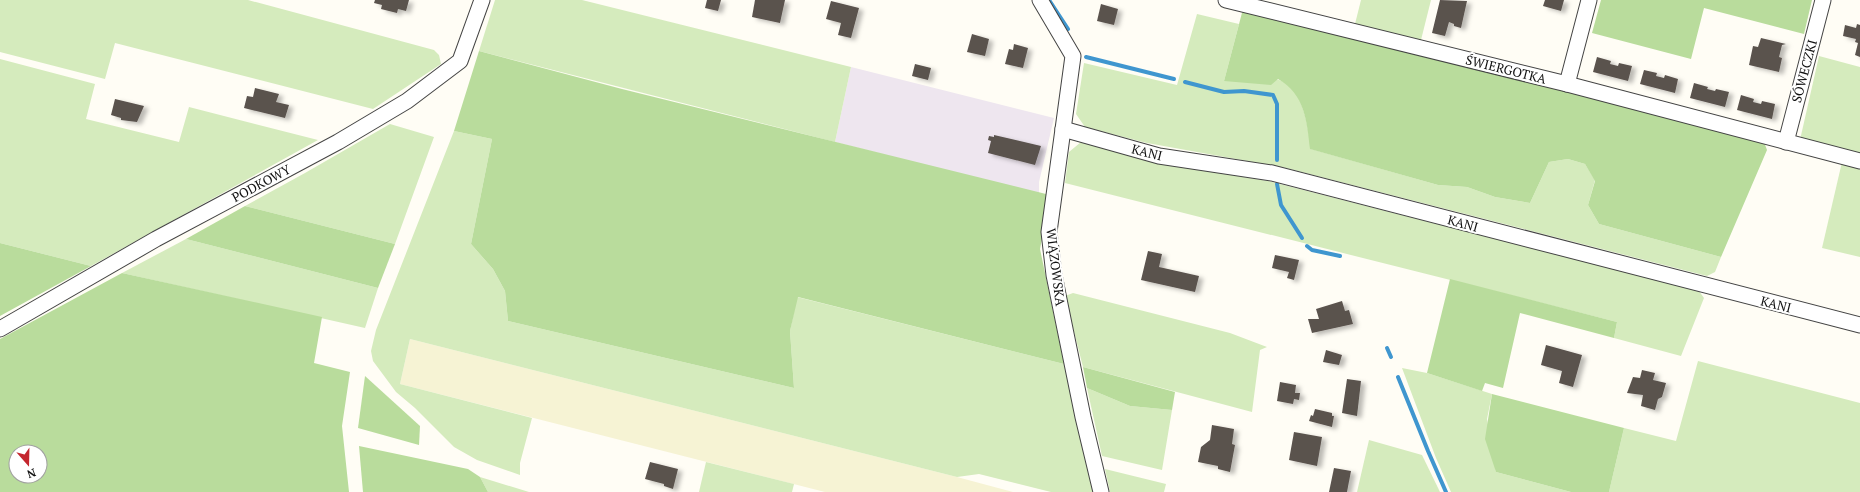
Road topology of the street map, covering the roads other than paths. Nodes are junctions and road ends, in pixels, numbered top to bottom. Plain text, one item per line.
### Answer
1 (482, 0) edge
2 (1040, 0) edge
3 (1226, 0) edge
4 (1589, 0) edge
5 (1823, 0) edge
6 (1567, 84) junction
7 (1063, 129) junction
8 (1786, 142) junction
9 (1860, 160) edge
10 (1860, 325) edge
11 (0, 329) edge
12 (1101, 492) edge

1 - 11 street, PODKOWY
2 - 7 street, WIĄZOWSKA
3 - 6 street, ŚWIERGOTKA
4 - 6 street
5 - 8 street, SÓWECZKI
6 - 8 street, ŚWIERGOTKA
7 - 10 street, KANI
7 - 12 street, WIĄZOWSKA
8 - 9 street, ŚWIERGOTKA

